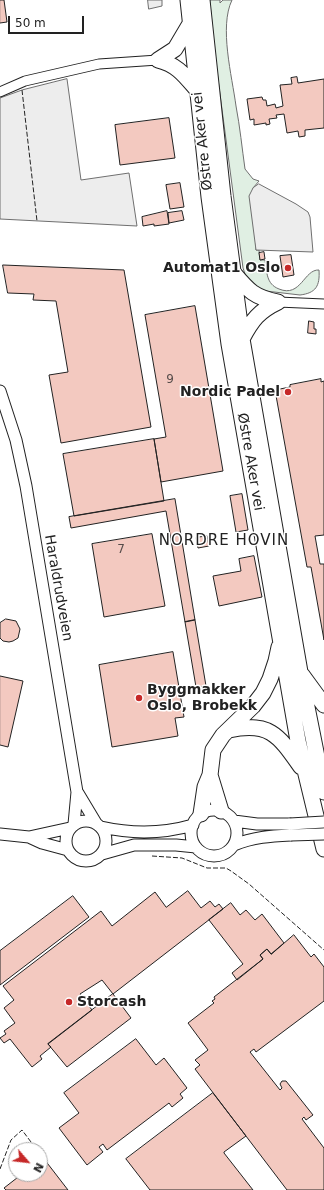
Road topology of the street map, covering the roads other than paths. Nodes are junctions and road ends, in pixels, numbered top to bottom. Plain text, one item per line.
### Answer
1 (188, 0) edge
2 (202, 0) edge
3 (191, 22) junction
4 (158, 60) junction
5 (198, 91) junction
6 (0, 92) edge
7 (232, 271) junction
8 (278, 302) junction
9 (324, 304) edge
10 (242, 339) junction
11 (0, 391) edge
12 (280, 638) junction
13 (300, 672) junction
14 (324, 705) edge
15 (229, 730) junction
16 (324, 760) edge
17 (312, 773) junction
18 (210, 774) junction
19 (77, 792) junction
20 (324, 792) edge
21 (221, 811) junction
22 (197, 820) junction
23 (234, 821) junction
24 (324, 822) edge
25 (99, 825) junction
26 (72, 826) junction
27 (0, 834) edge
28 (324, 834) edge
29 (29, 837) junction
30 (234, 845) junction
31 (196, 848) junction
32 (324, 849) edge
33 (68, 850) junction
34 (102, 854) junction

1 - 3 highway, Østre Aker vei
2 - 7 highway, Østre Aker vei
3 - 4 highway
3 - 5 highway, Østre Aker vei
4 - 5 highway
4 - 6 street
5 - 12 highway, Østre Aker vei
7 - 8 highway
7 - 10 highway, Østre Aker vei
8 - 9 street
8 - 10 highway
10 - 13 highway, Østre Aker vei
11 - 19 street, Haraldrudveien
12 - 15 highway
12 - 17 highway, Østre Aker vei
13 - 14 highway
13 - 17 highway, Østre Aker vei
15 - 17 highway
15 - 18 highway
16 - 17 highway
17 - 20 highway, Østre Aker vei
17 - 32 highway, Østre Aker vei
18 - 21 highway
18 - 22 highway
19 - 25 street, Haraldrudveien
19 - 26 street, Haraldrudveien
21 - 22 street
21 - 23 street
22 - 25 street
22 - 31 street
23 - 24 street, bridge
23 - 30 street
25 - 26 street
25 - 34 street
26 - 29 street
26 - 33 street
27 - 29 street
28 - 30 street, bridge
29 - 33 street
30 - 31 street
31 - 34 street
33 - 34 street

